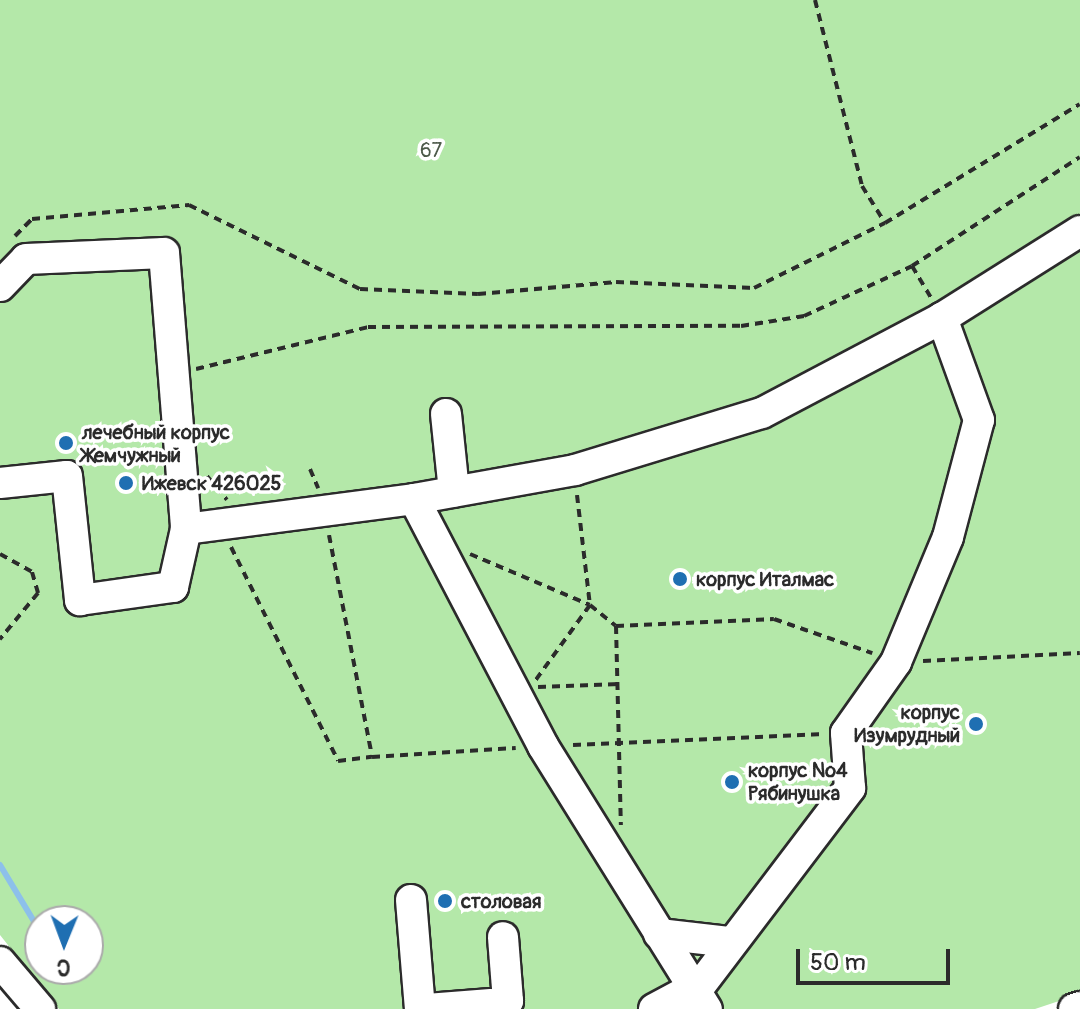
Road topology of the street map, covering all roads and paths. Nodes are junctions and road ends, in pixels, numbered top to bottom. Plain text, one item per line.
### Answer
1 (815, 0) edge
2 (1080, 104) edge
3 (1080, 157) edge
4 (885, 223) junction
5 (1080, 231) edge
6 (8, 243) dead end
7 (912, 266) junction
8 (0, 286) edge
9 (942, 318) junction
10 (174, 374) junction
11 (446, 414) dead end
12 (177, 441) junction
13 (575, 470) junction
14 (0, 483) edge
15 (454, 492) junction
16 (414, 499) junction
17 (324, 510) junction
18 (231, 522) junction
19 (186, 529) junction
20 (442, 542) junction
21 (0, 554) edge
22 (590, 605) junction
23 (616, 626) junction
24 (0, 639) edge
25 (1080, 653) edge
26 (896, 662) junction
27 (620, 684) junction
28 (846, 733) junction
29 (623, 745) junction
30 (543, 746) junction
31 (372, 757) junction
32 (620, 871) junction
33 (411, 900) dead end
34 (659, 934) junction
35 (503, 937) dead end
36 (729, 942) junction
37 (0, 962) edge
38 (695, 1002) edge
39 (492, 1006) edge
40 (1080, 1007) edge
41 (40, 1009) edge
42 (420, 1009) edge
43 (427, 1009) edge
44 (654, 1009) edge
45 (1074, 1009) edge

1 - 4 path
2 - 4 path
3 - 7 path
4 - 6 path
5 - 9 lane
7 - 9 path
7 - 10 path
8 - 10 lane
9 - 13 lane
9 - 26 lane
10 - 12 lane
11 - 15 lane
12 - 18 path
12 - 19 lane
13 - 15 lane
13 - 22 path
14 - 19 lane
15 - 16 lane
16 - 17 lane
16 - 20 lane
17 - 18 lane
17 - 31 path
18 - 19 lane
18 - 31 path
20 - 22 path
20 - 30 lane
21 - 24 path
22 - 23 path
22 - 27 path
23 - 26 path
23 - 27 path
25 - 26 path
26 - 28 lane
27 - 29 path
28 - 29 path
28 - 36 lane
29 - 30 path
29 - 32 path
30 - 31 path
30 - 32 lane
32 - 34 lane
33 - 42 lane
34 - 36 lane
34 - 38 lane
35 - 39 lane
36 - 38 lane
37 - 41 lane
38 - 44 lane
39 - 43 lane
40 - 45 lane

